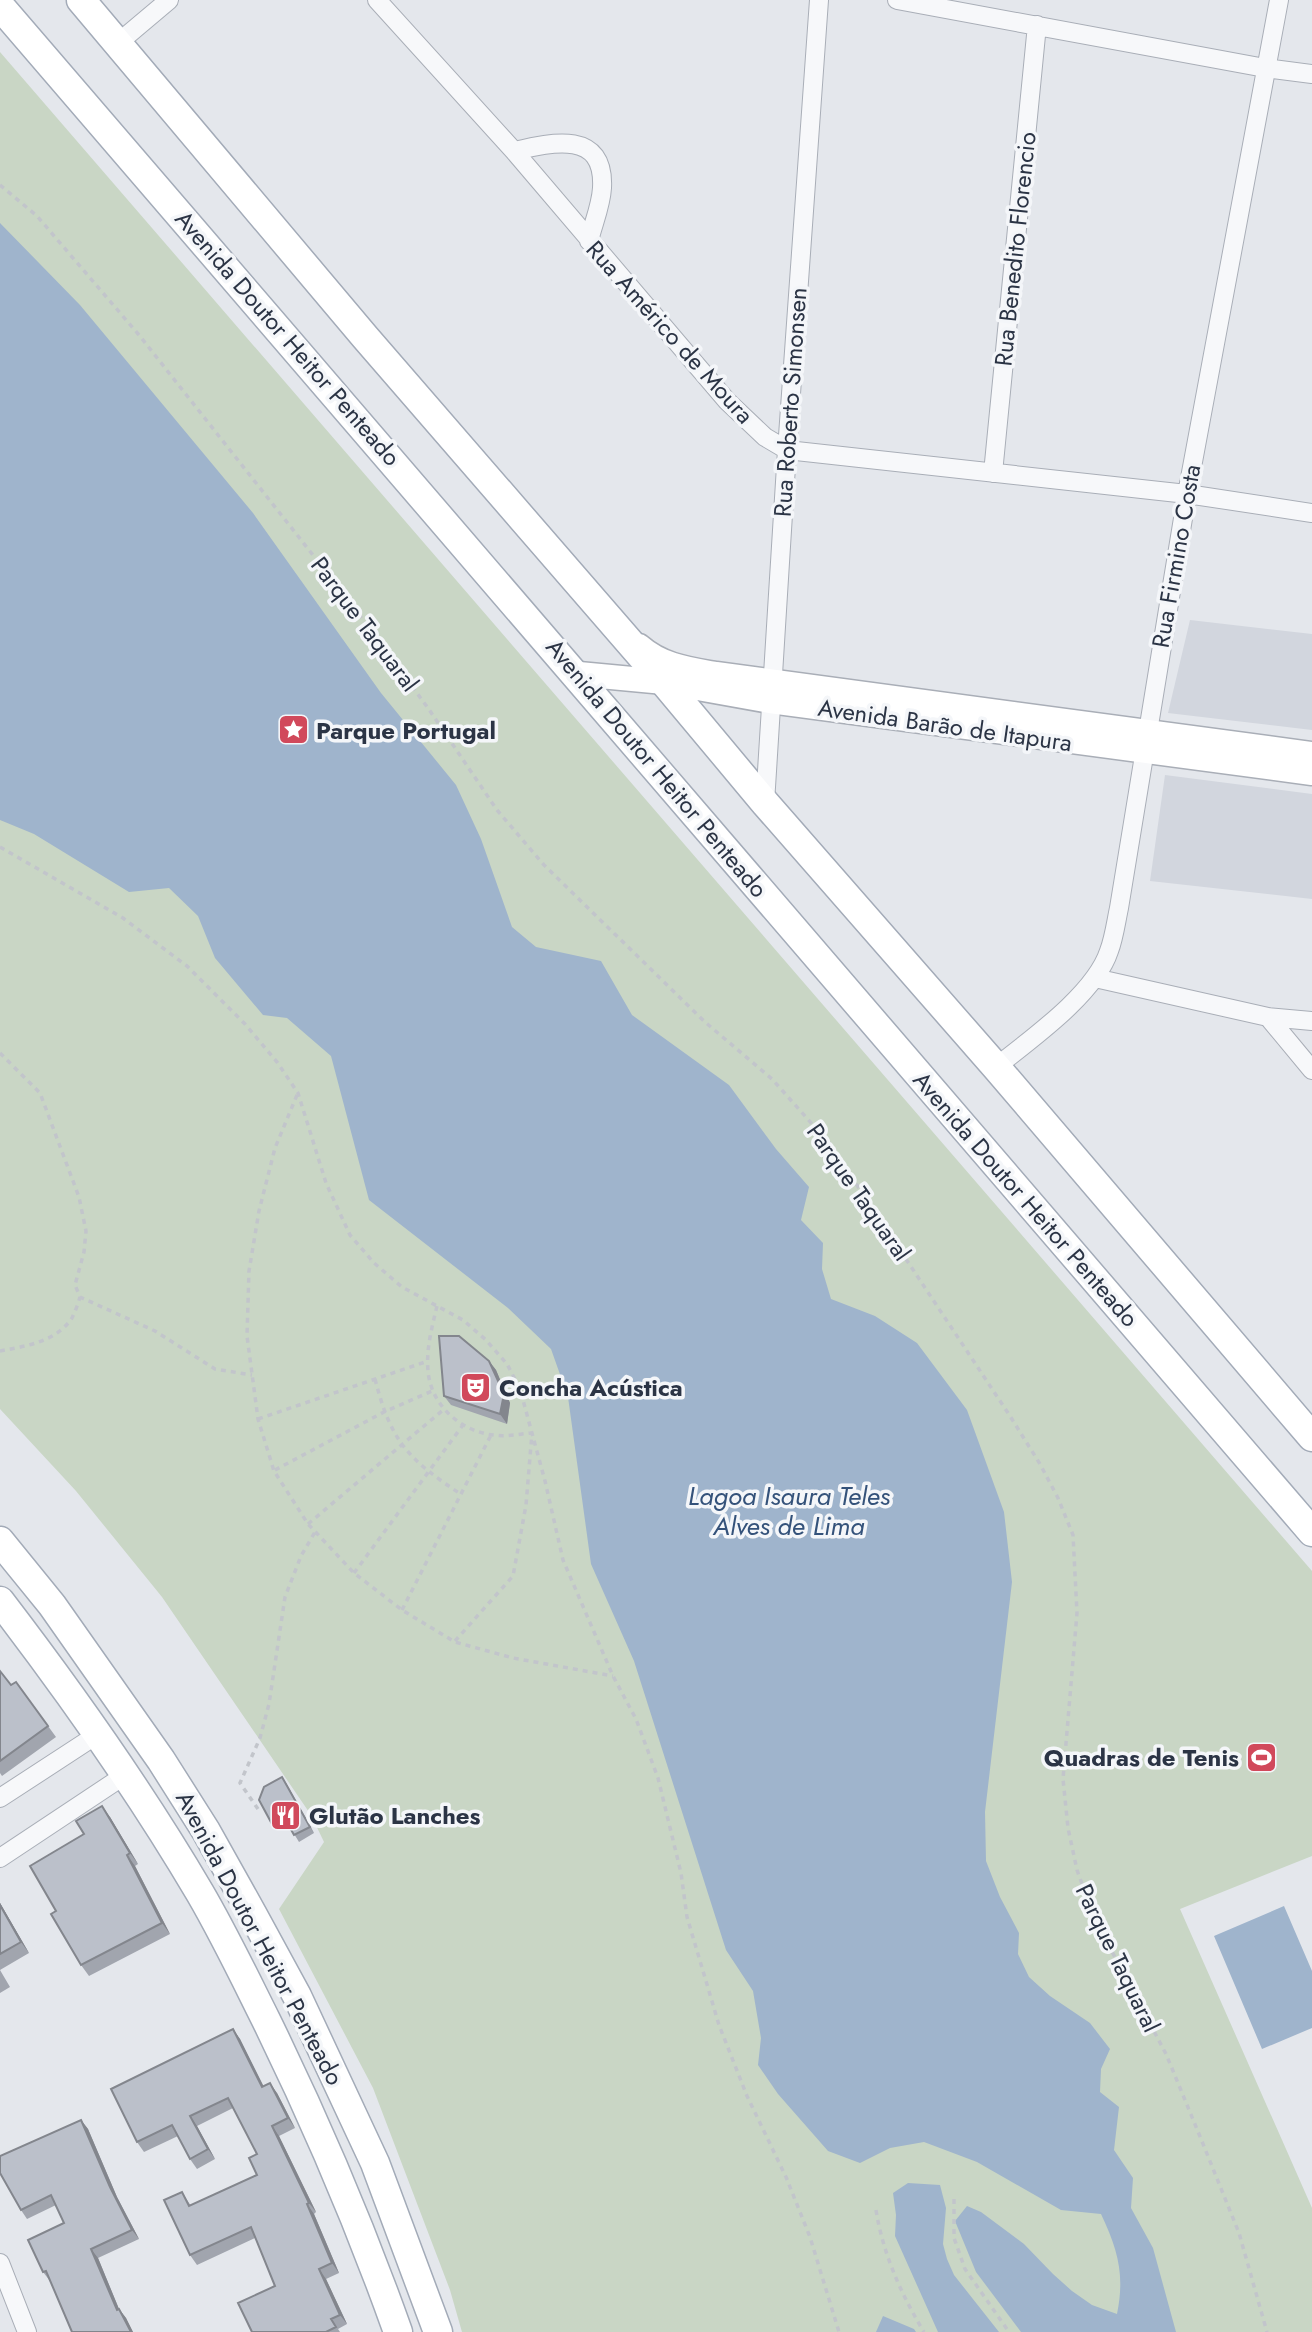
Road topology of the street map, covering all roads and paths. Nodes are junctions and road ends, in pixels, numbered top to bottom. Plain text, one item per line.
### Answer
1 (81, 0) edge
2 (169, 0) edge
3 (377, 0) edge
4 (819, 0) edge
5 (897, 0) edge
6 (1279, 0) edge
7 (0, 6) edge
8 (1037, 25) junction
9 (118, 43) junction
10 (1265, 68) junction
11 (1312, 74) edge
12 (514, 151) junction
13 (0, 185) edge
14 (589, 241) junction
15 (786, 450) junction
16 (993, 473) junction
17 (1186, 494) junction
18 (1312, 513) edge
19 (615, 624) junction
20 (579, 674) junction
21 (664, 682) junction
22 (771, 692) junction
23 (1144, 742) junction
24 (1312, 754) edge
25 (1312, 773) edge
26 (765, 803) junction
27 (0, 847) edge
28 (1096, 978) junction
29 (1268, 1017) junction
30 (1312, 1021) edge
31 (0, 1054) edge
32 (996, 1066) junction
33 (1312, 1070) edge
34 (298, 1093) junction
35 (80, 1297) junction
36 (437, 1306) junction
37 (0, 1351) edge
38 (428, 1360) junction
39 (252, 1375) junction
40 (375, 1379) junction
41 (432, 1391) junction
42 (443, 1410) junction
43 (384, 1412) junction
44 (258, 1419) junction
45 (463, 1425) junction
46 (532, 1433) junction
47 (491, 1435) junction
48 (1312, 1437) edge
49 (401, 1446) junction
50 (274, 1471) junction
51 (429, 1473) junction
52 (462, 1495) junction
53 (308, 1524) junction
54 (315, 1532) junction
55 (1312, 1532) edge
56 (0, 1541) edge
57 (354, 1573) junction
58 (0, 1601) edge
59 (402, 1610) junction
60 (455, 1642) junction
61 (613, 1676) junction
62 (98, 1734) junction
63 (125, 1775) junction
64 (0, 1798) edge
65 (258, 1809) edge
66 (0, 1858) edge
67 (954, 2199) dead end
68 (876, 2210) dead end
69 (0, 2263) edge
70 (27, 2332) edge
71 (398, 2332) edge
72 (438, 2332) edge
73 (839, 2332) edge
74 (924, 2332) edge
75 (1009, 2332) edge
76 (1267, 2332) edge

1 - 9 main road
2 - 9 street
3 - 12 street, Rua Américo de Moura
4 - 15 street, Rua Roberto Simonsen
5 - 8 street
6 - 10 street, Rua Firmino Costa
7 - 20 main road, Avenida Doutor Heitor Penteado
8 - 10 street
8 - 16 street, Rua Benedito Florencio
9 - 19 main road
10 - 11 street
10 - 17 street, Rua Firmino Costa
12 - 14 street, Rua Américo de Moura
12 - 14 street
13 - 76 path, Parque Taquaral
14 - 15 street, Rua Américo de Moura
15 - 16 street, Rua Américo de Moura
15 - 22 street, Rua Roberto Simonsen
16 - 17 street, Rua Américo de Moura
17 - 18 street, Rua Américo de Moura
17 - 23 street, Rua Firmino Costa
19 - 21 main road
19 - 22 main road, Avenida Barão de Itapura
20 - 21 main road, Avenida Barão de Itapura
20 - 55 main road, Avenida Doutor Heitor Penteado
21 - 22 main road, Avenida Barão de Itapura
21 - 26 main road
22 - 23 main road, Avenida Barão de Itapura
22 - 26 street, Rua Roberto Simonsen
23 - 24 main road, Avenida Barão de Itapura
23 - 25 main road, Avenida Barão de Itapura
23 - 28 street, Rua Firmino Costa
26 - 32 main road
27 - 34 path
28 - 29 street
28 - 32 street, Rua Firmino Costa
29 - 30 street
29 - 33 street
31 - 35 path
32 - 48 main road
34 - 36 path
34 - 39 path
35 - 37 path
35 - 39 path
36 - 38 path
36 - 46 path
38 - 40 path
38 - 41 path
39 - 44 path
40 - 43 path
40 - 44 path
41 - 42 path
41 - 43 path
42 - 45 path
42 - 49 path
43 - 49 path
43 - 50 path
44 - 50 path
45 - 47 path
45 - 51 path
46 - 47 path
46 - 60 path
46 - 61 path
47 - 52 path
49 - 51 path
49 - 53 path
50 - 53 path
51 - 52 path
51 - 57 path
52 - 59 path
53 - 54 path
54 - 57 path
54 - 65 path
56 - 72 main road, Avenida Doutor Heitor Penteado
57 - 59 path
58 - 62 main road, Avenida Doutor Heitor Penteado
59 - 60 path
60 - 61 path
61 - 73 path
62 - 63 main road, Avenida Doutor Heitor Penteado
62 - 64 street
63 - 66 street
63 - 71 main road, Avenida Doutor Heitor Penteado
67 - 75 path
68 - 74 path
69 - 70 street

